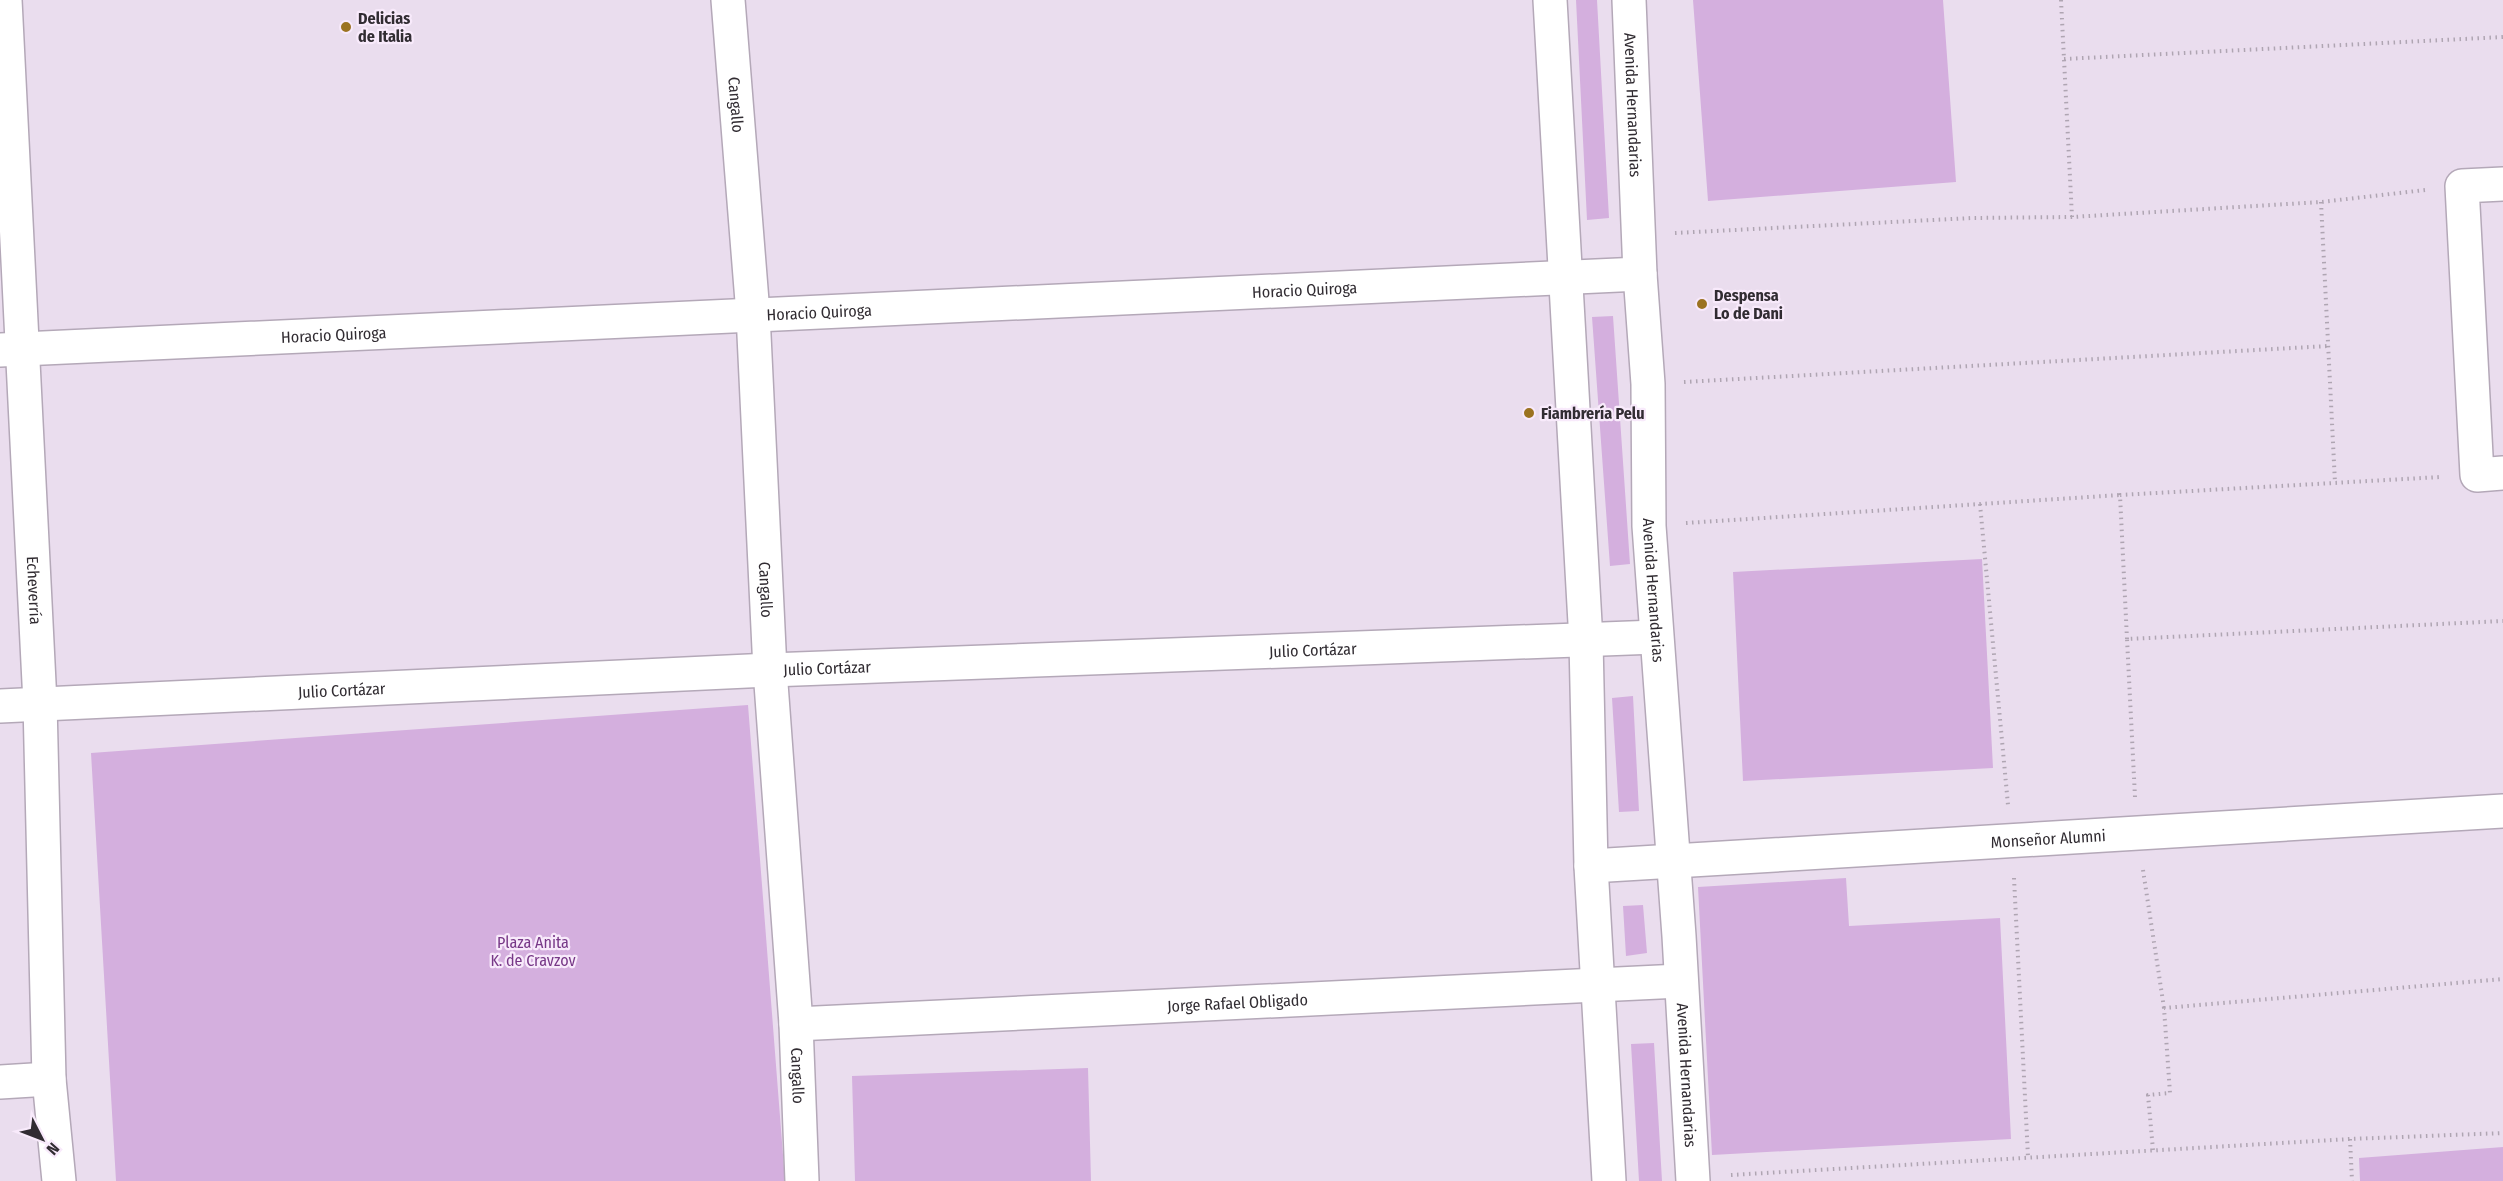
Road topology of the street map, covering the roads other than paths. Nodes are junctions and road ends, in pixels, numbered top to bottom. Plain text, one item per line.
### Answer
1 (5, 0) edge
2 (728, 0) edge
3 (1550, 0) edge
4 (1629, 0) edge
5 (2503, 184) edge
6 (1641, 274) junction
7 (1566, 276) junction
8 (753, 314) junction
9 (11, 349) edge
10 (2490, 474) edge
11 (1656, 637) junction
12 (1586, 641) junction
13 (770, 670) junction
14 (40, 703) junction
15 (0, 706) edge
16 (2503, 811) edge
17 (1673, 860) junction
18 (1591, 866) junction
19 (1680, 981) junction
20 (1598, 985) junction
21 (796, 1024) junction
22 (49, 1079) junction
23 (0, 1082) edge
24 (1693, 1179) edge
25 (59, 1181) edge
26 (802, 1181) edge
27 (1609, 1181) edge

1 - 9 street, Echeverría
2 - 8 street, Cangallo
3 - 7 street
4 - 6 street, Avenida Hernandarias
5 - 10 street
6 - 7 street, Horacio Quiroga
6 - 11 street, Avenida Hernandarias
7 - 8 street, Horacio Quiroga
7 - 12 street
8 - 9 street, Horacio Quiroga
8 - 13 street, Cangallo
9 - 14 street, Echeverría
11 - 12 street, Julio Cortázar
11 - 17 street, Avenida Hernandarias
12 - 13 street, Julio Cortázar
12 - 18 street
13 - 14 street, Julio Cortázar
13 - 21 street, Cangallo
14 - 15 street, Julio Cortázar
14 - 22 street, Echeverría
16 - 17 street, Monseñor Alumni
17 - 18 street, Monseñor Alumni
17 - 19 street, Avenida Hernandarias
18 - 20 street
19 - 20 street, Jorge Rafael Obligado
19 - 24 street, Avenida Hernandarias
20 - 21 street, Jorge Rafael Obligado
20 - 27 street
21 - 26 street, Cangallo
22 - 23 street
22 - 25 street, Echeverría

